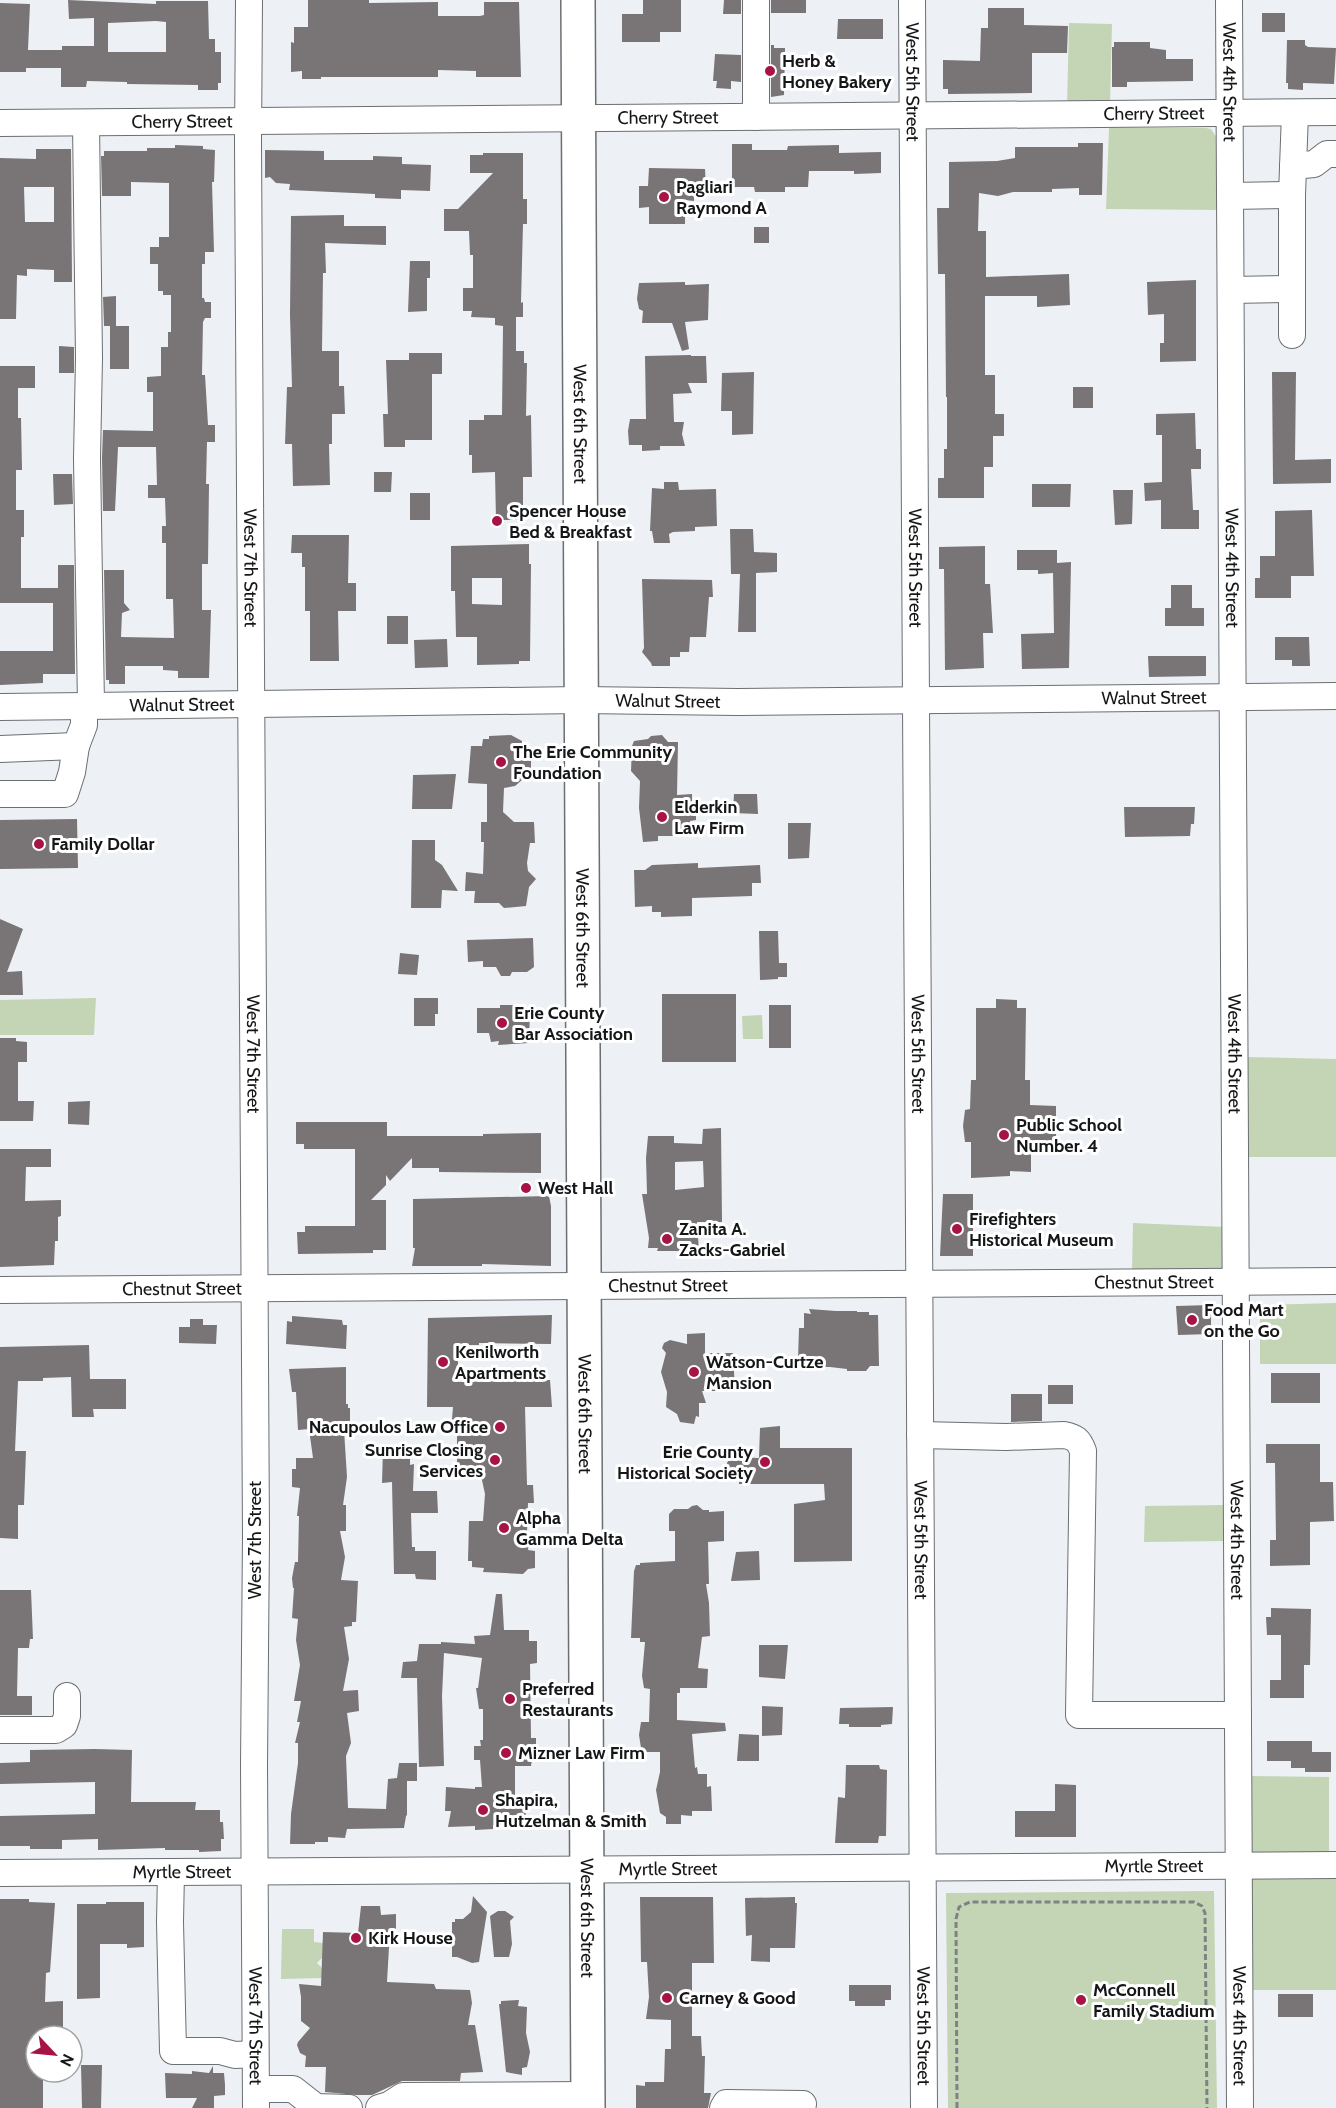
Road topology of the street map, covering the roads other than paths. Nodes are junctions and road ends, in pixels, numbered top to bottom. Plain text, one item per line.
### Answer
1 (249, 0) edge
2 (578, 0) edge
3 (756, 0) edge
4 (912, 0) edge
5 (1229, 0) edge
6 (1295, 112) junction
7 (1336, 112) edge
8 (1230, 114) junction
9 (579, 117) junction
10 (756, 117) junction
11 (913, 117) junction
12 (248, 122) junction
13 (0, 123) edge
14 (86, 123) junction
15 (1336, 154) edge
16 (1293, 166) junction
17 (1292, 195) junction
18 (1230, 196) junction
19 (1291, 289) junction
20 (1231, 290) junction
21 (1292, 335) dead end
22 (1232, 696) junction
23 (1336, 696) edge
24 (581, 700) junction
25 (917, 701) junction
26 (252, 704) junction
27 (87, 705) junction
28 (0, 707) edge
29 (76, 746) junction
30 (0, 749) edge
31 (0, 794) edge
32 (1236, 1281) junction
33 (1336, 1281) edge
34 (919, 1283) junction
35 (584, 1285) junction
36 (253, 1288) junction
37 (0, 1290) edge
38 (920, 1436) junction
39 (67, 1696) dead end
40 (1238, 1715) junction
41 (0, 1730) edge
42 (1239, 1865) junction
43 (1336, 1865) edge
44 (924, 1867) junction
45 (587, 1869) junction
46 (171, 1872) junction
47 (255, 1872) junction
48 (0, 1873) edge
49 (255, 2054) junction
50 (256, 2099) edge
51 (430, 2102) edge
52 (588, 2102) edge
53 (803, 2104) dead end
54 (349, 2108) edge
55 (379, 2108) edge
56 (723, 2108) edge
57 (924, 2108) edge
58 (1240, 2108) edge

1 - 12 street, West 7th Street
2 - 9 main road, West 6th Street
3 - 10 street
4 - 11 street, West 5th Street
5 - 8 street, West 4th Street
6 - 7 street, Cherry Street
6 - 8 street, Cherry Street
6 - 16 street
8 - 11 street, Cherry Street
8 - 18 street, West 4th Street
9 - 10 street, Cherry Street
9 - 12 street, Cherry Street
9 - 24 main road, West 6th Street
10 - 11 street, Cherry Street
11 - 25 street, West 5th Street
12 - 14 street, Cherry Street
12 - 26 street, West 7th Street
13 - 14 street, Cherry Street
14 - 27 street
15 - 16 street
16 - 17 street
17 - 18 street
17 - 19 street
18 - 20 street, West 4th Street
19 - 20 street
19 - 21 street
20 - 22 street, West 4th Street
22 - 23 street, Walnut Street
22 - 25 street, Walnut Street
22 - 32 street, West 4th Street
24 - 25 street, Walnut Street
24 - 26 street, Walnut Street
24 - 35 main road, West 6th Street
25 - 34 street, West 5th Street
26 - 27 street, Walnut Street
26 - 36 street, West 7th Street
27 - 28 street, Walnut Street
27 - 29 street
29 - 30 street
29 - 31 street
32 - 33 street, Chestnut Street
32 - 34 street, Chestnut Street
32 - 40 street, West 4th Street
34 - 35 street, Chestnut Street
34 - 38 street, West 5th Street
35 - 36 street, Chestnut Street
35 - 45 main road, West 6th Street
36 - 37 street, Chestnut Street
36 - 47 street, West 7th Street
38 - 40 street
38 - 44 street, West 5th Street
39 - 41 street
40 - 42 street, West 4th Street
42 - 43 street, Myrtle Street
42 - 44 street, Myrtle Street
42 - 58 street, West 4th Street
44 - 45 street, Myrtle Street
44 - 57 street, West 5th Street
45 - 47 street, Myrtle Street
45 - 52 main road, West 6th Street
46 - 47 street, Myrtle Street
46 - 48 street, Myrtle Street
46 - 49 street
47 - 49 street, West 7th Street
49 - 50 street, West 7th Street
50 - 54 street
51 - 52 street
51 - 55 street
53 - 56 street

